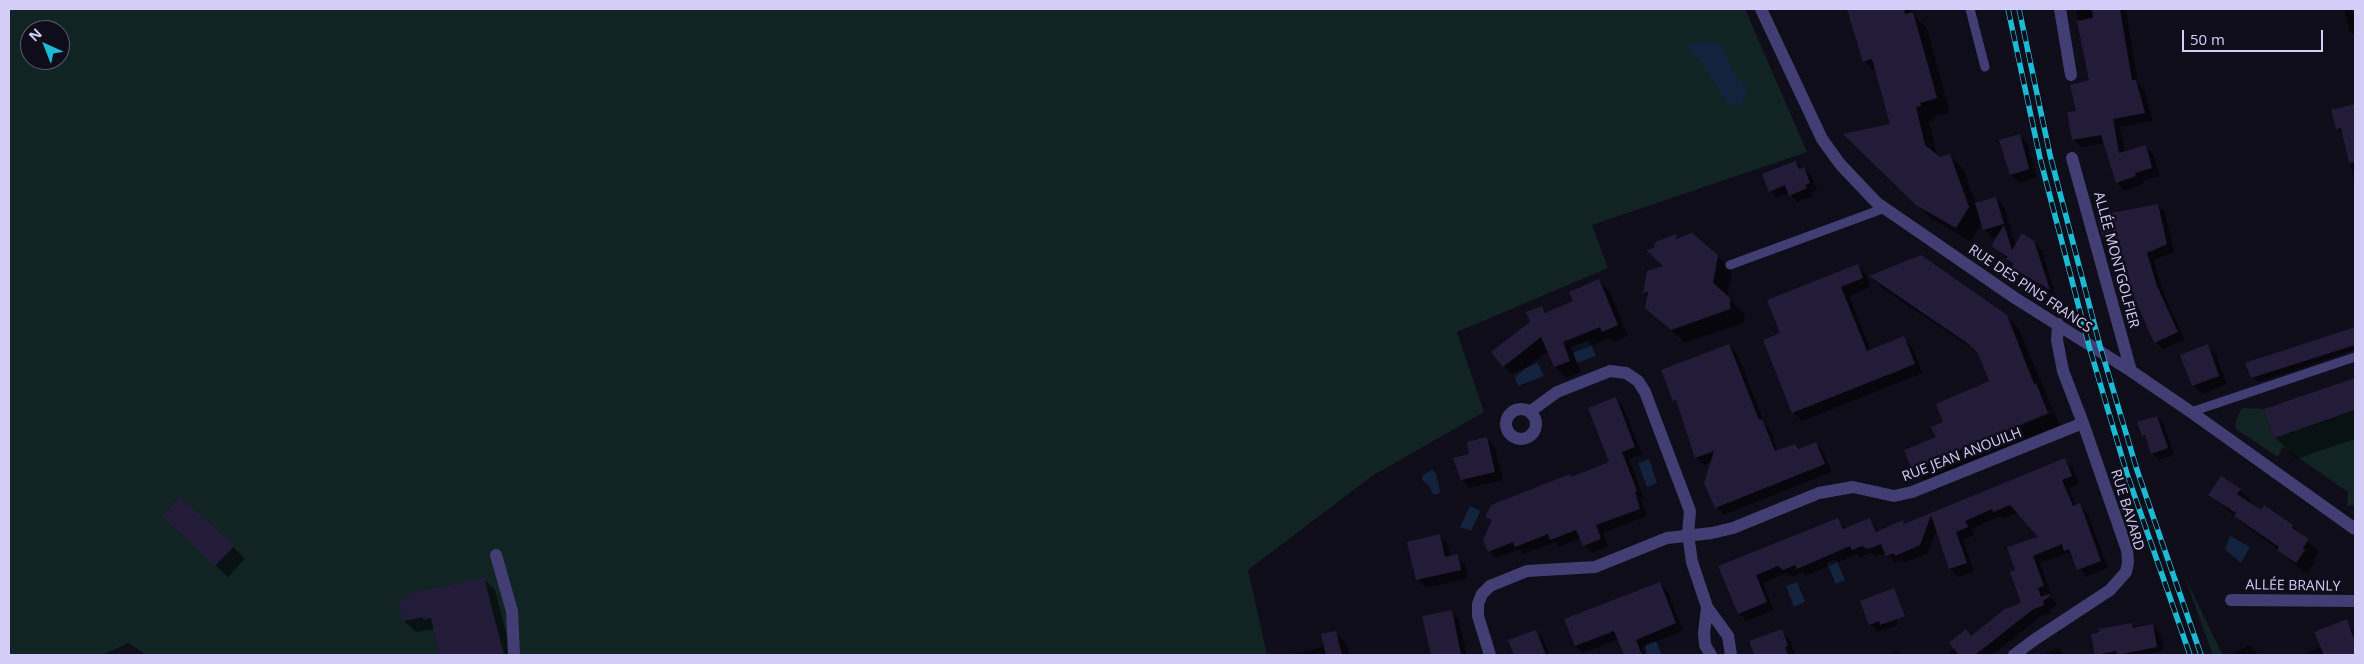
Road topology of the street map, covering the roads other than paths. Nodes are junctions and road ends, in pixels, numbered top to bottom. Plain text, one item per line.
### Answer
1 (1761, 9) edge
2 (1970, 9) edge
3 (2060, 9) edge
4 (1985, 67) dead end
5 (2071, 75) dead end
6 (2072, 158) dead end
7 (1885, 208) junction
8 (1730, 265) dead end
9 (2058, 324) junction
10 (2355, 357) edge
11 (2131, 371) junction
12 (1531, 411) dead end
13 (2191, 412) junction
14 (2083, 423) junction
15 (2355, 529) edge
16 (1688, 534) junction
17 (496, 555) dead end
18 (2231, 600) dead end
19 (2355, 601) edge
20 (1707, 608) junction
21 (514, 655) edge
22 (1490, 655) edge
23 (1712, 655) edge
24 (1731, 655) edge
25 (2014, 655) edge

1 - 7 street, RUE DES PINS FRANCS
2 - 4 lane
3 - 5 street
6 - 11 street, ALLÉE MONTGOLFIER
7 - 8 lane
7 - 9 street, RUE DES PINS FRANCS
9 - 11 street, RUE DES PINS FRANCS
9 - 14 street, RUE BAVARD
10 - 13 lane
11 - 13 street, RUE DES PINS FRANCS
12 - 16 street
13 - 15 street, RUE DES PINS FRANCS
14 - 16 street, RUE JEAN ANOUILH
14 - 25 street, RUE BAVARD
16 - 20 street
16 - 22 street, RUE JEAN ANOUILH
17 - 21 street
18 - 19 street, ALLÉE BRANLY
20 - 23 street
20 - 24 street

